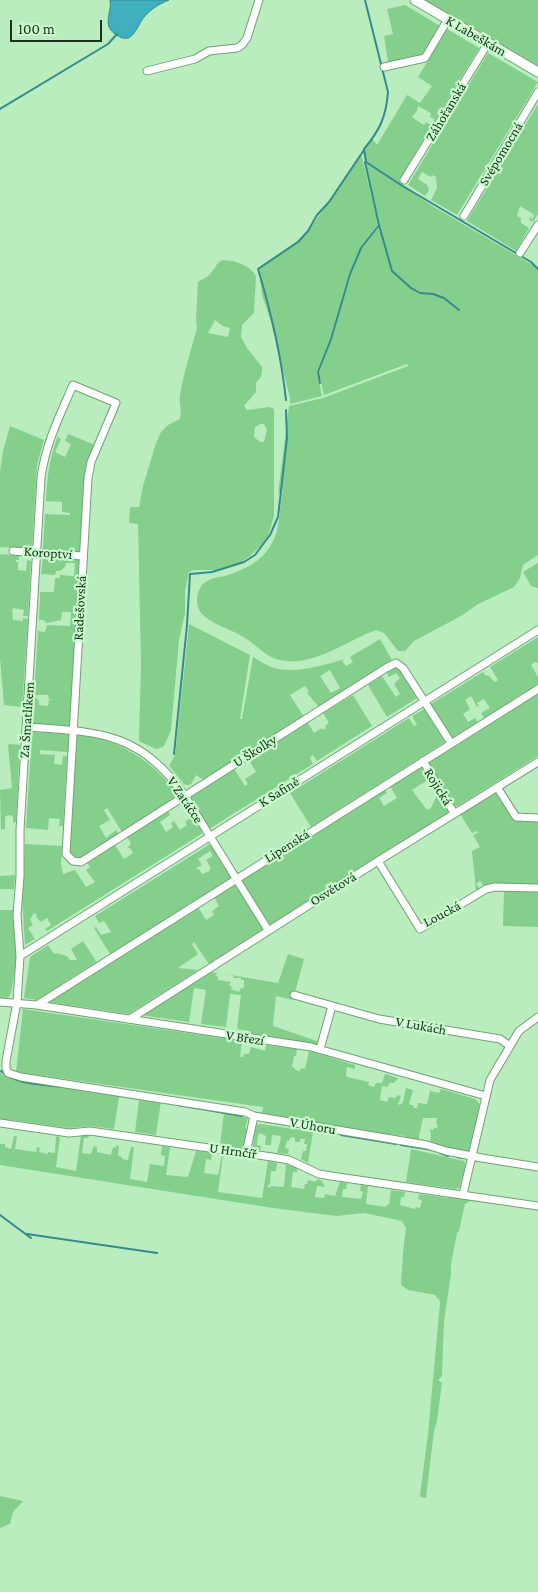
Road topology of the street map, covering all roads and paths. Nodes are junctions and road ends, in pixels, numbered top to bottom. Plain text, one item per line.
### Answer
1 (259, 0) edge
2 (415, 0) edge
3 (448, 20) junction
4 (488, 43) junction
5 (384, 67) dead end
6 (147, 72) dead end
7 (538, 72) edge
8 (538, 92) edge
9 (404, 180) dead end
10 (464, 216) dead end
11 (538, 224) edge
12 (520, 253) dead end
13 (73, 385) joint
14 (13, 551) dead end
15 (38, 552) junction
16 (83, 556) junction
17 (538, 630) edge
18 (538, 688) edge
19 (423, 701) junction
20 (26, 727) junction
21 (73, 730) junction
22 (451, 743) junction
23 (422, 761) junction
24 (538, 762) edge
25 (497, 787) junction
26 (184, 796) junction
27 (454, 813) junction
28 (538, 818) edge
29 (209, 836) junction
30 (73, 861) joint
31 (378, 861) junction
32 (237, 878) junction
33 (538, 888) edge
34 (268, 930) junction
35 (20, 956) junction
36 (294, 995) dead end
37 (0, 1002) edge
38 (17, 1002) junction
39 (37, 1005) junction
40 (332, 1006) junction
41 (538, 1018) edge
42 (130, 1019) junction
43 (510, 1046) junction
44 (320, 1049) junction
45 (3, 1061) edge
46 (486, 1096) junction
47 (254, 1116) junction
48 (0, 1123) edge
49 (246, 1153) junction
50 (473, 1156) junction
51 (538, 1167) edge
52 (463, 1194) junction
53 (538, 1206) edge

1 - 6 street
2 - 3 street, K Labeškám
3 - 4 street, K Labeškám
3 - 5 street
4 - 7 street, K Labeškám
4 - 9 street, Záhořanská
8 - 10 street, Svépomocná
11 - 12 street
13 - 15 street, Za Šmatlíkem
13 - 16 street, Radešovská
14 - 15 street, Koroptví
15 - 16 street, Koroptví
15 - 20 street, Za Šmatlíkem
16 - 21 street, Radešovská
17 - 19 street, K Safině
18 - 22 street, Lipenská
19 - 22 street
19 - 26 street, U Školky
19 - 29 street, K Safině
20 - 21 street, V Zatáčce
20 - 35 street, Za Šmatlíkem
21 - 26 street, V Zatáčce
21 - 30 street, Radešovská
22 - 23 street, Lipenská
23 - 27 street, Rojická
23 - 32 street, Lipenská
24 - 25 street, Osvětová
25 - 27 street, Osvětová
25 - 28 street
26 - 29 street, V Zatáčce
26 - 30 street, U Školky
27 - 31 street, Osvětová
29 - 32 street, V Zatáčce
29 - 35 street, K Safině
31 - 33 street, Loucká
31 - 34 street, Osvětová
32 - 34 street, V Zatáčce
32 - 39 street, Lipenská
34 - 42 street, Osvětová
35 - 38 street, Za Šmatlíkem
36 - 40 street, V Lukách
37 - 38 street, V Březí
38 - 39 street, V Březí
38 - 45 street, Za Šmatlíkem
39 - 42 street, V Březí
40 - 43 street, V Lukách
40 - 44 street
41 - 43 street
42 - 44 street, V Březí
43 - 46 street
44 - 46 street, V Březí
45 - 47 street, V Úhoru
46 - 50 street
47 - 49 street
47 - 50 street, V Úhoru
48 - 49 street, U Hrnčíř
49 - 52 street, U Hrnčíř
50 - 51 street, V Úhoru
50 - 52 street
52 - 53 street, U Hrnčíř

